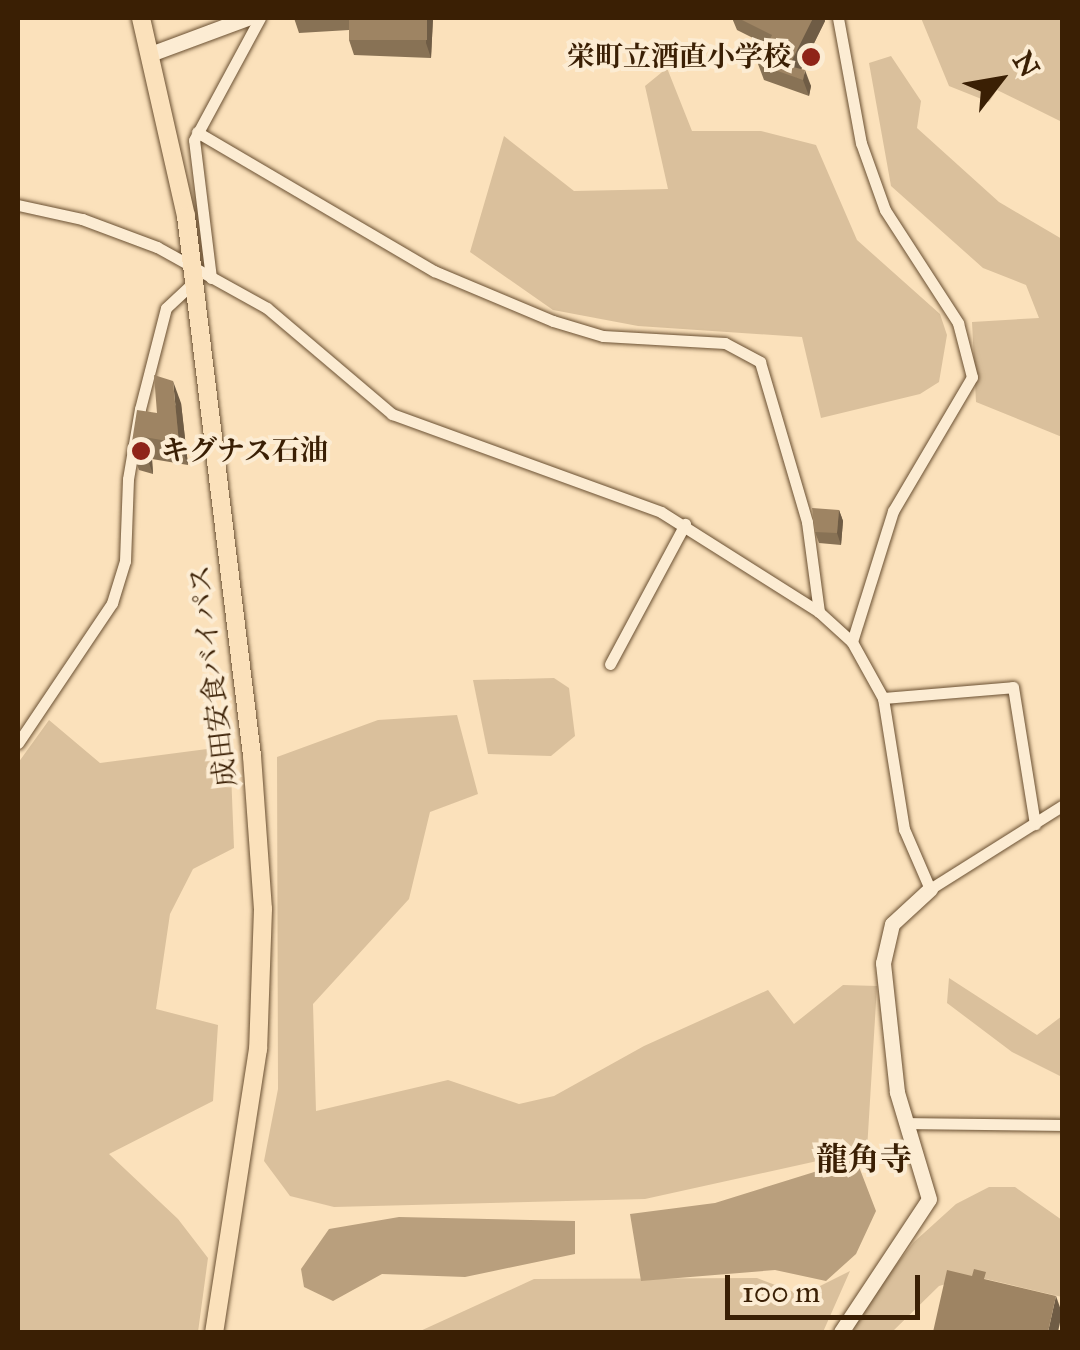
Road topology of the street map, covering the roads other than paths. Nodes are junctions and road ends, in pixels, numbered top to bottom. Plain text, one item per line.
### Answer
1 (141, 18) edge
2 (247, 18) edge
3 (260, 18) edge
4 (838, 18) edge
5 (153, 53) junction
6 (197, 132) junction
7 (18, 205) edge
8 (199, 276) junction
9 (684, 524) junction
10 (820, 612) junction
11 (852, 642) junction
12 (610, 664) dead end
13 (883, 698) junction
14 (18, 743) edge
15 (1062, 806) edge
16 (1034, 824) junction
17 (930, 889) junction
18 (906, 1122) junction
19 (1062, 1125) edge
20 (214, 1332) edge
21 (841, 1332) edge

1 - 5 main road, 成田安食バイパス
2 - 5 street
3 - 6 street
4 - 11 street
5 - 8 main road, 成田安食バイパス
6 - 8 street
6 - 10 street
7 - 8 street
8 - 9 street
8 - 14 street
8 - 20 main road, 成田安食バイパス
9 - 10 street
9 - 12 street
10 - 11 street
11 - 13 street
13 - 16 street
13 - 17 street
15 - 16 street
16 - 17 street
17 - 18 street
18 - 19 street
18 - 21 street

